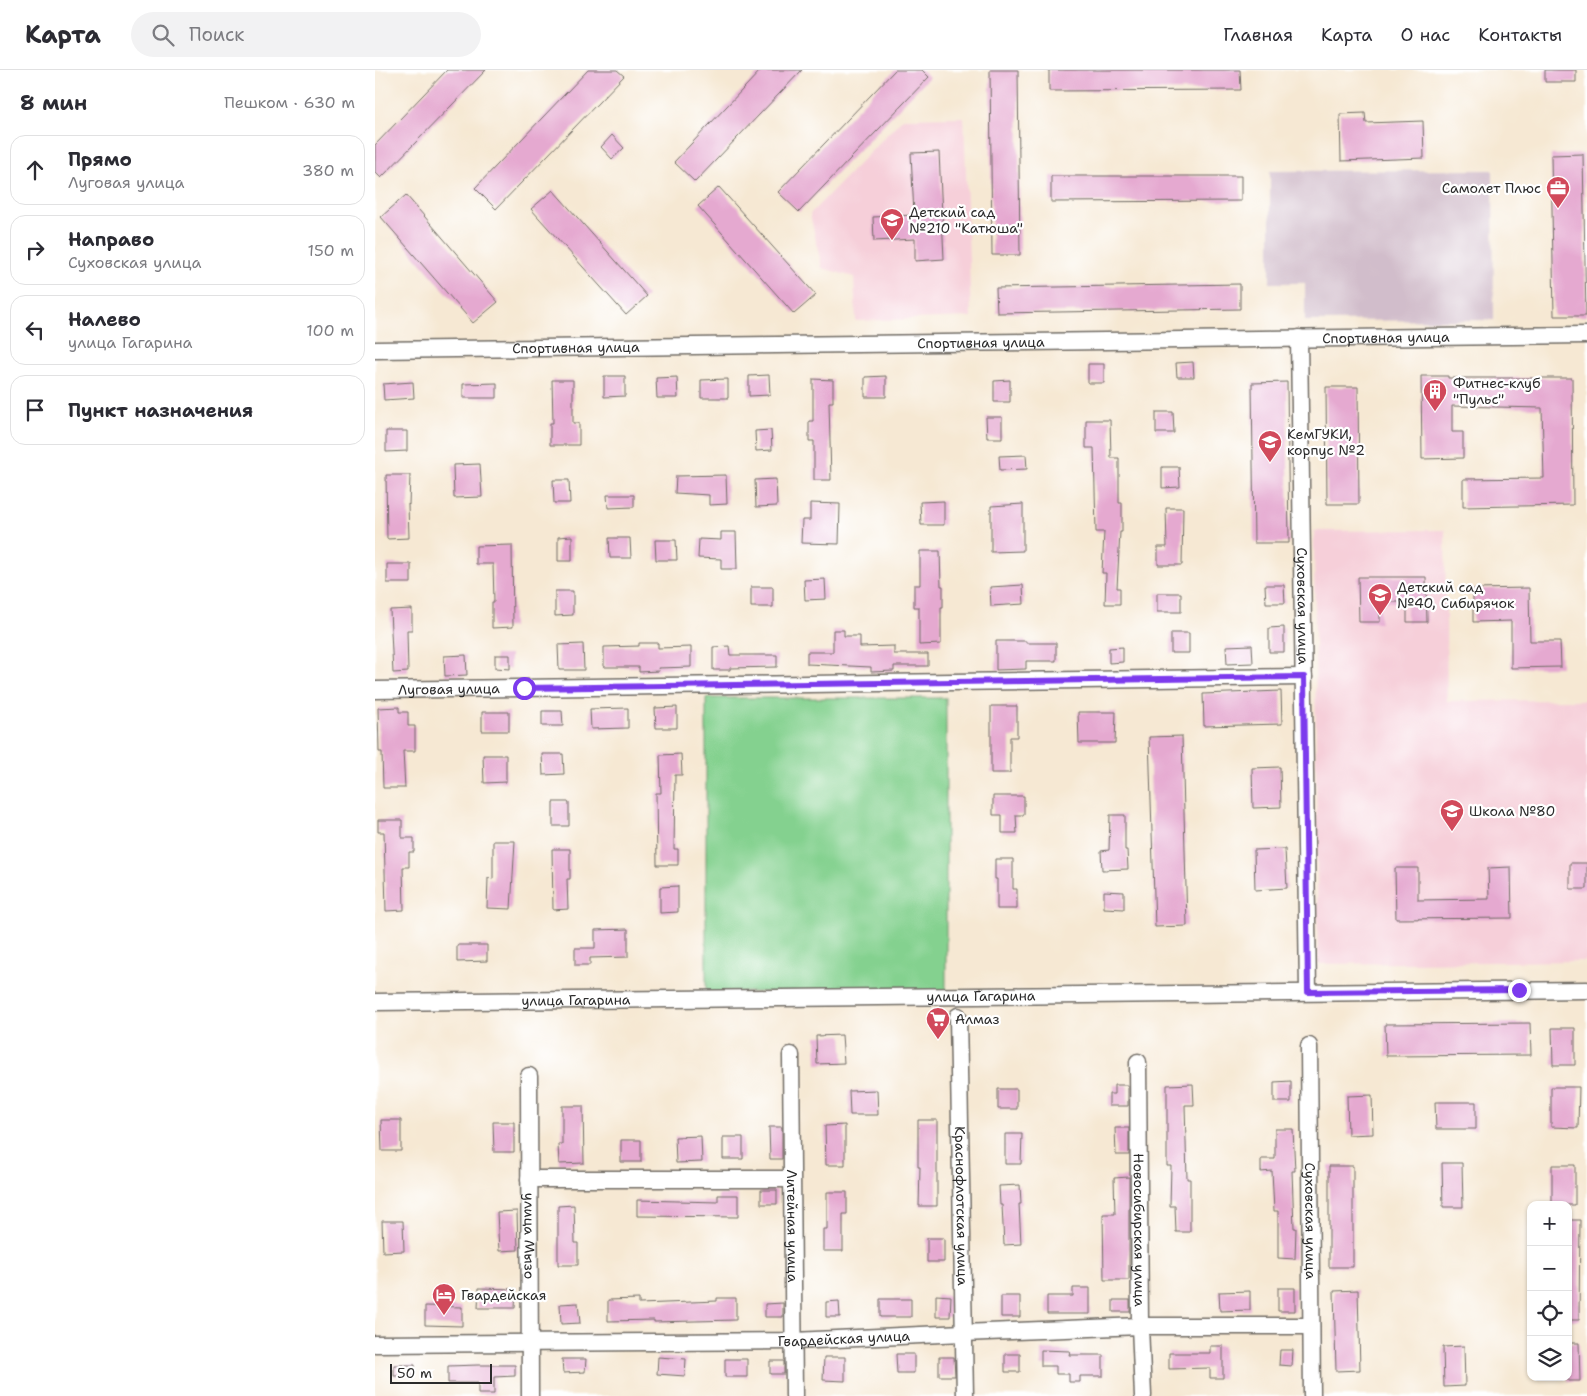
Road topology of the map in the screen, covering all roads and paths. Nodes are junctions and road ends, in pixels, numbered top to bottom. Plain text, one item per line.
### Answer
1 (1587, 335) edge
2 (1299, 338) junction
3 (375, 350) edge
4 (1304, 677) junction
5 (375, 690) edge
6 (1587, 990) edge
7 (1308, 992) junction
8 (375, 1002) edge
9 (958, 1016) dead end
10 (1309, 1046) dead end
11 (791, 1055) dead end
12 (1138, 1062) dead end
13 (529, 1076) dead end
14 (529, 1179) junction
15 (791, 1179) junction
16 (1140, 1326) junction
17 (1311, 1326) junction
18 (963, 1333) junction
19 (794, 1341) junction
20 (530, 1343) junction
21 (375, 1344) edge
22 (530, 1396) edge
23 (794, 1396) edge
24 (965, 1396) edge
25 (1143, 1396) edge
26 (1312, 1396) edge

1 - 2 street, Спортивная улица
2 - 3 street, Спортивная улица
2 - 4 street, Суховская улица
4 - 5 street, Луговая улица
4 - 7 street, Суховская улица
6 - 7 street, улица Гагарина
7 - 8 street, улица Гагарина
9 - 18 street, Краснофлотская улица
10 - 17 street, Суховская улица
11 - 15 street, Литейная улица
12 - 16 street, Новосибирская улица
13 - 14 street, улица Мызо
14 - 15 street
14 - 20 street, улица Мызо
15 - 19 street, Литейная улица
16 - 17 street, Гвардейская улица
16 - 18 street, Гвардейская улица
16 - 25 street, Новосибирская улица
17 - 26 street, Суховская улица
18 - 19 street, Гвардейская улица
18 - 24 street, Краснофлотская улица
19 - 20 street, Гвардейская улица
19 - 23 street, Литейная улица
20 - 21 street, Гвардейская улица
20 - 22 street, улица Мызо

